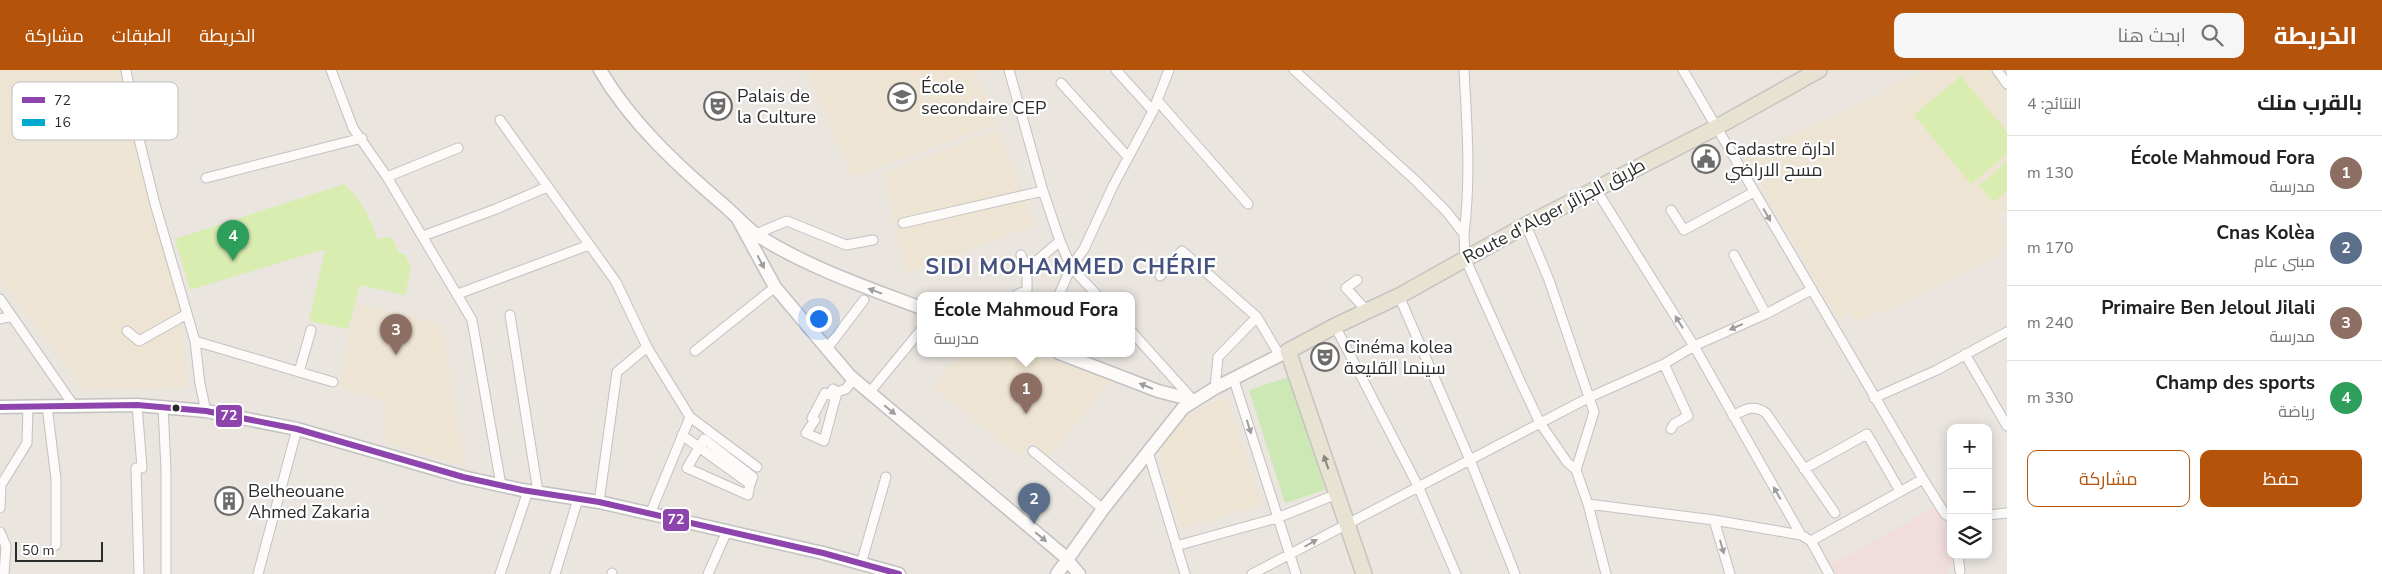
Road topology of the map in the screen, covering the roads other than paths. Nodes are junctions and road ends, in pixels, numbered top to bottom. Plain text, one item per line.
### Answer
1 (331, 70) edge
2 (600, 70) edge
3 (1009, 70) edge
4 (1116, 70) edge
5 (1169, 70) edge
6 (1294, 70) edge
7 (1464, 70) edge
8 (1683, 70) edge
9 (1819, 70) edge
10 (1997, 70) edge
11 (1061, 83) dead end
12 (2007, 84) edge
13 (1157, 100) junction
14 (1152, 111) junction
15 (500, 120) dead end
16 (1716, 127) junction
17 (362, 138) junction
18 (139, 140) edge
19 (458, 148) dead end
20 (1128, 157) junction
21 (387, 177) junction
22 (206, 178) dead end
23 (546, 187) junction
24 (1595, 188) junction
25 (1043, 191) junction
26 (1754, 192) junction
27 (1248, 204) dead end
28 (1671, 210) dead end
29 (738, 219) junction
30 (903, 222) dead end
31 (1526, 225) junction
32 (756, 234) junction
33 (1464, 234) junction
34 (423, 236) junction
35 (873, 240) dead end
36 (1060, 241) junction
37 (589, 245) junction
38 (1021, 254) dead end
39 (1734, 255) dead end
40 (1465, 258) junction
41 (1071, 267) junction
42 (1027, 269) junction
43 (1160, 276) dead end
44 (1357, 280) dead end
45 (775, 287) junction
46 (1811, 290) junction
47 (1023, 292) edge
48 (1060, 292) edge
49 (1094, 292) edge
50 (458, 294) junction
51 (1399, 296) junction
52 (0, 299) edge
53 (864, 300) dead end
54 (917, 306) edge
55 (1366, 311) junction
56 (187, 314) junction
57 (1766, 314) junction
58 (510, 315) dead end
59 (12, 316) junction
60 (1257, 318) junction
61 (0, 319) edge
62 (1335, 326) junction
63 (311, 330) dead end
64 (126, 331) dead end
65 (2007, 332) edge
66 (917, 335) edge
67 (1135, 335) edge
68 (195, 341) junction
69 (1694, 346) junction
70 (647, 347) junction
71 (826, 350) junction
72 (695, 351) dead end
73 (1284, 353) junction
74 (1965, 354) junction
75 (1069, 357) edge
76 (1664, 364) junction
77 (299, 372) junction
78 (853, 379) junction
79 (1234, 380) junction
80 (333, 382) dead end
81 (1215, 388) junction
82 (837, 392) junction
83 (869, 393) junction
84 (1588, 398) junction
85 (1874, 398) junction
86 (1193, 400) junction
87 (137, 405) junction
88 (28, 406) junction
89 (47, 406) junction
90 (74, 406) junction
91 (163, 406) junction
92 (0, 407) edge
93 (206, 411) junction
94 (1733, 416) junction
95 (690, 417) junction
96 (1540, 423) junction
97 (2007, 426) edge
98 (1671, 428) dead end
99 (297, 429) junction
100 (682, 435) junction
101 (699, 447) junction
102 (1033, 451) dead end
103 (1148, 452) junction
104 (1470, 460) junction
105 (757, 467) dead end
106 (1804, 469) junction
107 (1576, 470) junction
108 (886, 477) dead end
109 (1923, 478) junction
110 (501, 485) junction
111 (1418, 486) junction
112 (1900, 491) junction
113 (533, 492) junction
114 (1337, 494) junction
115 (578, 499) junction
116 (599, 502) junction
117 (1588, 504) junction
118 (0, 508) edge
119 (1103, 509) junction
120 (1835, 513) dead end
121 (2007, 513) edge
122 (650, 514) junction
123 (1947, 515) edge
124 (1992, 515) edge
125 (1277, 518) junction
126 (1714, 520) junction
127 (1347, 523) junction
128 (727, 531) junction
129 (0, 532) edge
130 (1801, 535) junction
131 (1811, 541) junction
132 (56, 545) dead end
133 (1176, 546) junction
134 (1290, 555) junction
135 (1958, 559) edge
136 (1068, 560) junction
137 (861, 564) junction
138 (1960, 571) dead end
139 (4, 574) edge
140 (138, 574) edge
141 (166, 574) edge
142 (258, 574) edge
143 (500, 574) edge
144 (555, 574) edge
145 (708, 574) edge
146 (899, 574) edge
147 (1057, 574) edge
148 (1079, 574) edge
149 (1185, 574) edge
150 (1252, 574) edge
151 (1296, 574) edge
152 (1364, 574) edge
153 (1456, 574) edge
154 (1515, 574) edge
155 (1606, 574) edge
156 (1730, 574) edge
157 (1829, 574) edge

1 - 17 street
2 - 29 main road
3 - 25 street
4 - 14 street
5 - 13 street
6 - 33 street
7 - 33 street
8 - 16 street
9 - 16 main road, Route d'Alger طريق الجزائر
10 - 12 street
11 - 20 street
13 - 14 street
13 - 27 street
14 - 20 street
15 - 23 street
16 - 24 main road, Route d'Alger طريق الجزائر
16 - 26 street
17 - 21 street
17 - 22 street
18 - 56 street
19 - 21 street
20 - 41 street
21 - 34 street
23 - 34 street
23 - 37 street
24 - 31 main road, Route d'Alger طريق الجزائر
69 -> 24 street
25 - 30 street
25 - 36 street
26 - 28 street
26 -> 46 street
29 - 32 main road
29 -> 45 main road
31 - 40 main road, Route d'Alger طريق الجزائر
31 - 84 street
32 - 35 street
54 -> 32 main road
33 - 40 street
34 - 50 street
36 - 41 street
36 - 42 street
37 - 50 street
37 - 70 street
38 - 42 street
39 - 57 street
40 - 51 main road, Route d'Alger طريق الجزائر
40 - 96 street
41 - 48 street
41 - 49 street
42 - 47 street
43 - 60 street
44 - 55 street
45 - 71 main road
45 - 72 street
46 - 57 street
46 - 85 street
50 - 110 street
51 - 55 main road, Route d'Alger طريق الجزائر
51 - 104 street
52 - 59 street
53 - 71 street
55 - 62 main road, Route d'Alger طريق الجزائر
56 - 64 street
56 - 68 street
57 -> 69 street
58 - 113 street
59 - 61 street
59 - 90 street
60 - 73 street
60 - 81 street
62 - 73 main road, Route d'Alger طريق الجزائر
62 - 111 street
63 - 77 street
65 - 74 street
66 - 83 street
67 - 86 street
68 - 77 street
68 - 93 street
69 - 76 street
69 - 94 street
70 - 95 street
70 - 116 street
71 - 78 main road
73 - 79 main road
114 -> 73 main road
74 - 85 street
74 - 97 street
86 -> 75 main road
76 - 84 street
76 - 98 street
77 - 80 street
78 - 82 street
78 - 83 main road
79 - 81 main road
79 -> 125 street
81 - 86 main road
82 - 82 street
83 -> 136 main road
84 - 96 street
84 - 107 street
85 - 109 street
86 - 103 main road
87 - 90 main road
87 - 91 main road
87 - 140 street
88 - 89 main road
88 - 92 main road
88 - 118 street
89 - 90 main road
89 - 132 street
91 - 93 main road
91 - 141 street
93 - 99 main road
94 - 106 street
130 -> 94 street
95 - 100 street
95 - 105 street
96 - 104 street
96 - 107 street
99 - 110 main road
99 - 142 street
100 - 101 street
100 - 122 street
101 - 101 street
102 - 119 street
103 - 119 main road
103 - 133 street
104 - 111 street
104 - 154 street
106 - 112 street
106 - 120 street
107 - 117 street
108 - 137 street
109 - 112 street
109 - 123 street
110 - 113 main road
111 - 127 street
111 - 153 street
112 - 131 street
113 - 115 main road
113 - 143 street
114 - 125 street
114 - 127 main road
115 - 116 main road
115 - 144 street
116 - 122 main road
117 - 126 street
117 - 155 street
119 - 136 main road
121 - 124 street
122 - 128 main road
125 - 133 street
125 - 134 street
126 - 130 street
126 -> 156 street
134 -> 127 street
127 - 152 main road
128 - 137 main road
128 - 145 street
129 - 139 street
130 - 131 street
131 - 157 street
133 - 149 street
134 - 150 street
134 - 151 street
135 - 138 street
136 - 147 main road
136 - 148 main road
137 - 146 main road

